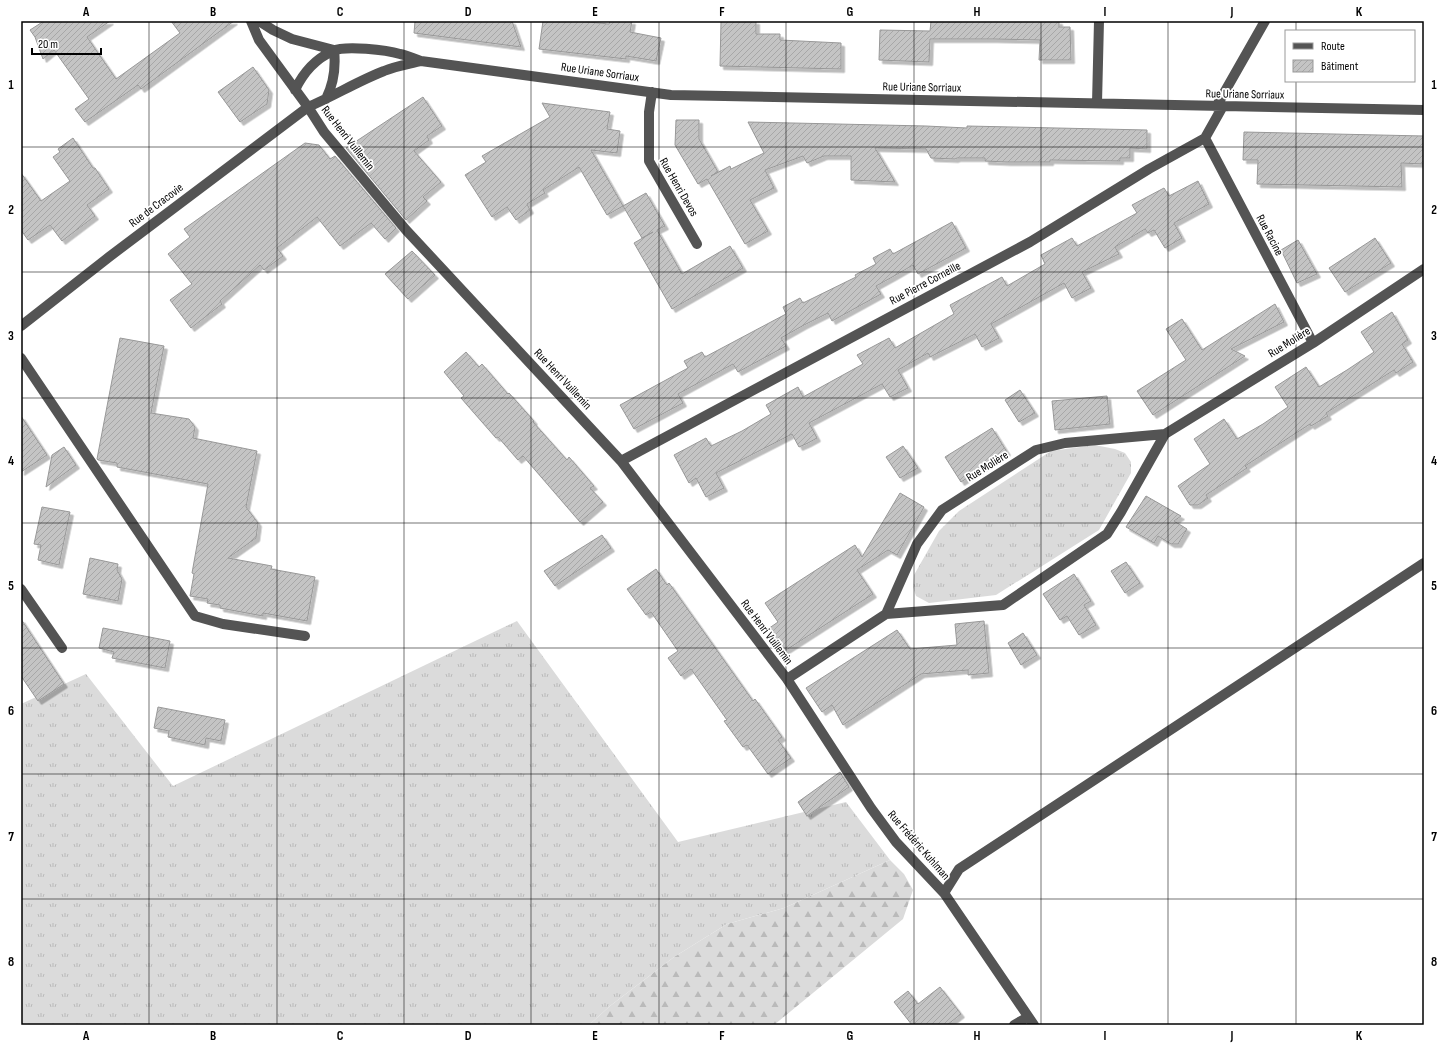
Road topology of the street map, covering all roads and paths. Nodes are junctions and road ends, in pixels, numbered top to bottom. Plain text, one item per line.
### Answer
1 (251, 21) edge
2 (259, 21) edge
3 (1099, 21) edge
4 (1265, 21) edge
5 (334, 50) junction
6 (421, 61) junction
7 (294, 90) junction
8 (652, 92) junction
9 (326, 99) junction
10 (1097, 103) junction
11 (1220, 106) junction
12 (308, 107) junction
13 (1424, 110) edge
14 (1205, 138) junction
15 (697, 244) dead end
16 (1424, 269) edge
17 (21, 326) edge
18 (1313, 343) junction
19 (21, 358) edge
20 (1165, 434) junction
21 (621, 461) junction
22 (1424, 563) edge
23 (21, 589) edge
24 (886, 614) junction
25 (305, 636) dead end
26 (62, 648) dead end
27 (787, 679) junction
28 (944, 893) junction
29 (1031, 1021) edge
30 (1014, 1025) edge

1 - 7 street, Rue Henri Vuillemin
2 - 5 street
3 - 10 street
4 - 11 street
5 - 6 street, Rue Uriane Sorriaux
5 - 7 street, Rue Uriane Sorriaux
5 - 9 street
6 - 8 street, Rue Uriane Sorriaux
6 - 9 street, Rue Uriane Sorriaux
7 - 12 street, Rue Henri Vuillemin
8 - 10 street, Rue Uriane Sorriaux
8 - 15 street, Rue Henri Devos
9 - 12 street, Rue Uriane Sorriaux
10 - 11 street, Rue Uriane Sorriaux
11 - 13 street, Rue Uriane Sorriaux
11 - 14 street
12 - 17 street, Rue de Cracovie
12 - 21 street, Rue Henri Vuillemin
14 - 18 street, Rue Racine
14 - 21 street, Rue Pierre Corneille
16 - 18 street, Rue Molière
18 - 20 street, Rue Molière
19 - 25 street
20 - 24 street, Rue Molière
20 - 24 street, Rue Molière
21 - 27 street, Rue Henri Vuillemin
22 - 28 street
23 - 26 street
24 - 27 street, Rue Molière
27 - 28 street, Rue Frédéric Kuhlman
28 - 29 street, Rue Frédéric Kuhlman
29 - 30 street

